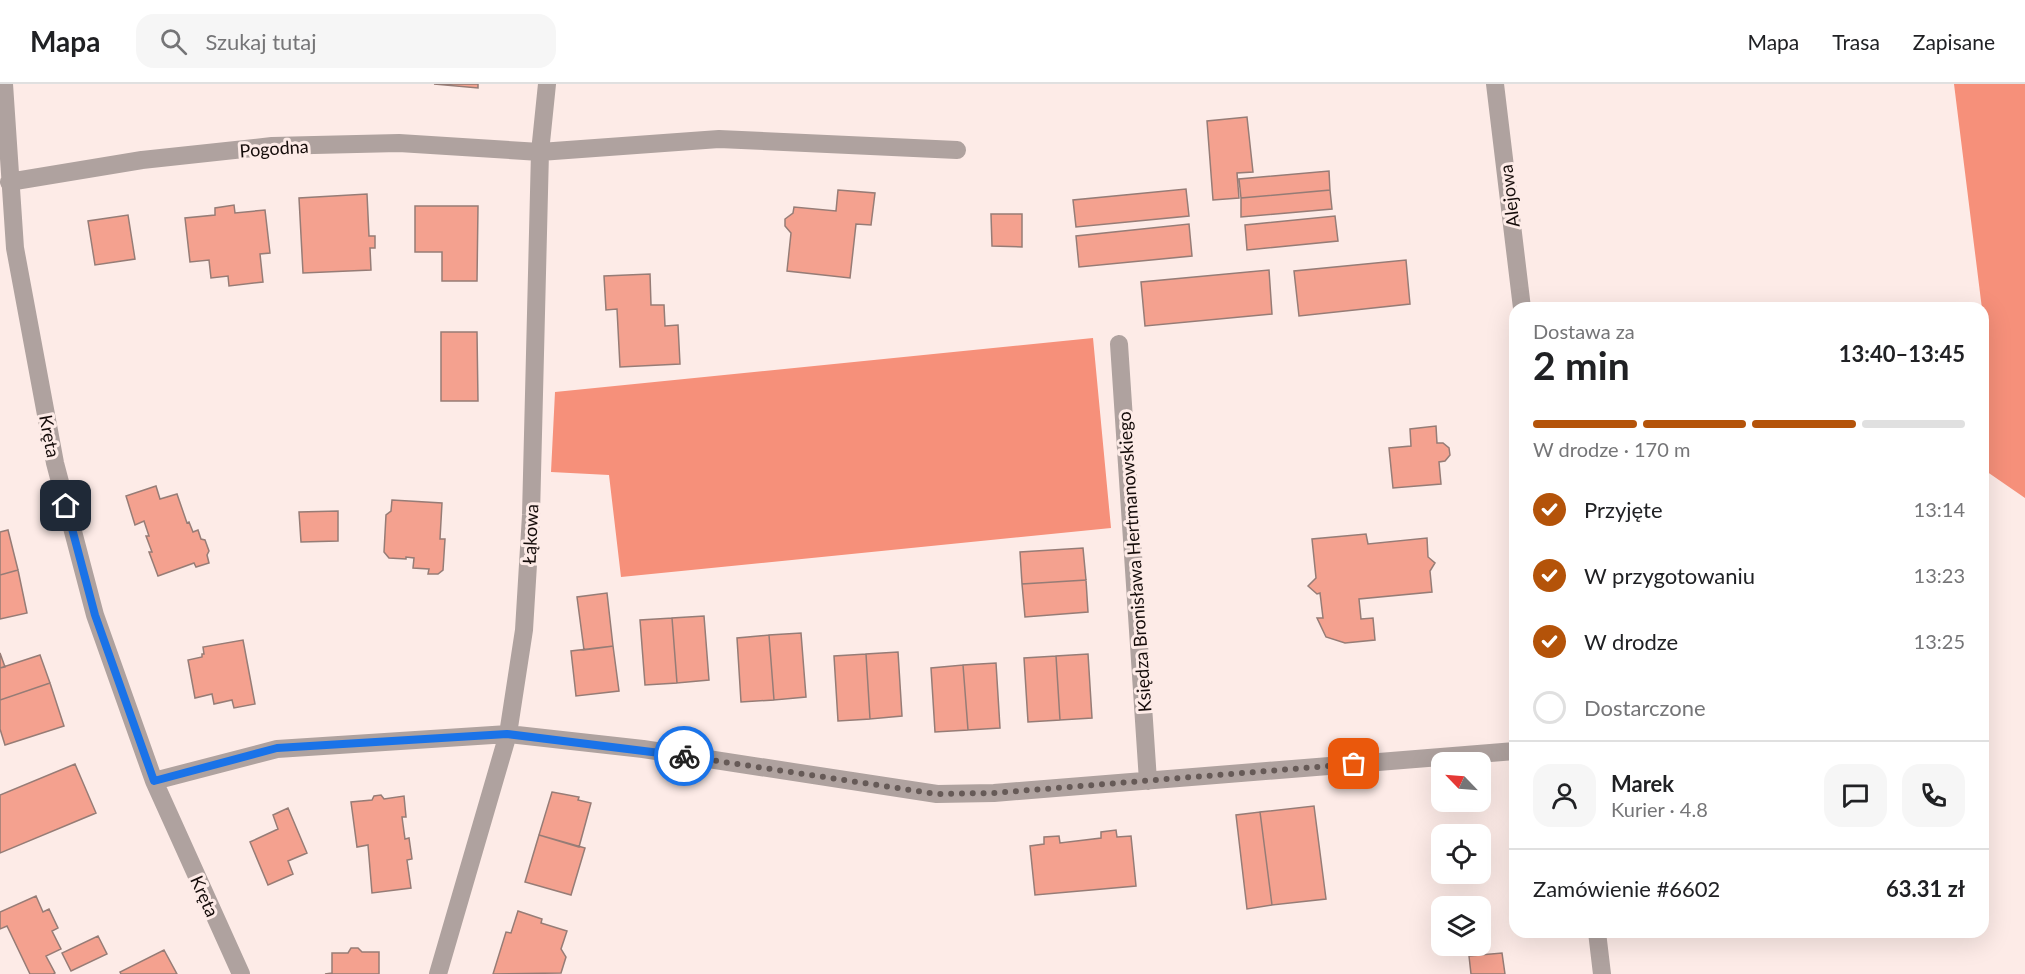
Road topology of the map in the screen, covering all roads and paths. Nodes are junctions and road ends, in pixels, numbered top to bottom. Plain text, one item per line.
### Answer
1 (4, 84) edge
2 (547, 84) edge
3 (1495, 84) edge
4 (957, 150) dead end
5 (540, 152) junction
6 (9, 182) junction
7 (1521, 302) edge
8 (1119, 344) dead end
9 (507, 734) junction
10 (1509, 751) edge
11 (154, 781) junction
12 (1148, 781) junction
13 (1598, 938) edge
14 (240, 974) edge
15 (438, 974) edge
16 (1602, 974) edge

1 - 6 street, Kręta
2 - 5 street, Łąkowa
3 - 7 street, Alejowa
4 - 5 street
5 - 6 street, Pogodna
5 - 9 street, Łąkowa
6 - 11 street, Kręta
8 - 12 street, Księdza Bronisława Hertmanowskiego
9 - 11 street
9 - 12 street
9 - 15 street, Łąkowa
10 - 12 street
11 - 14 street, Kręta
13 - 16 street

